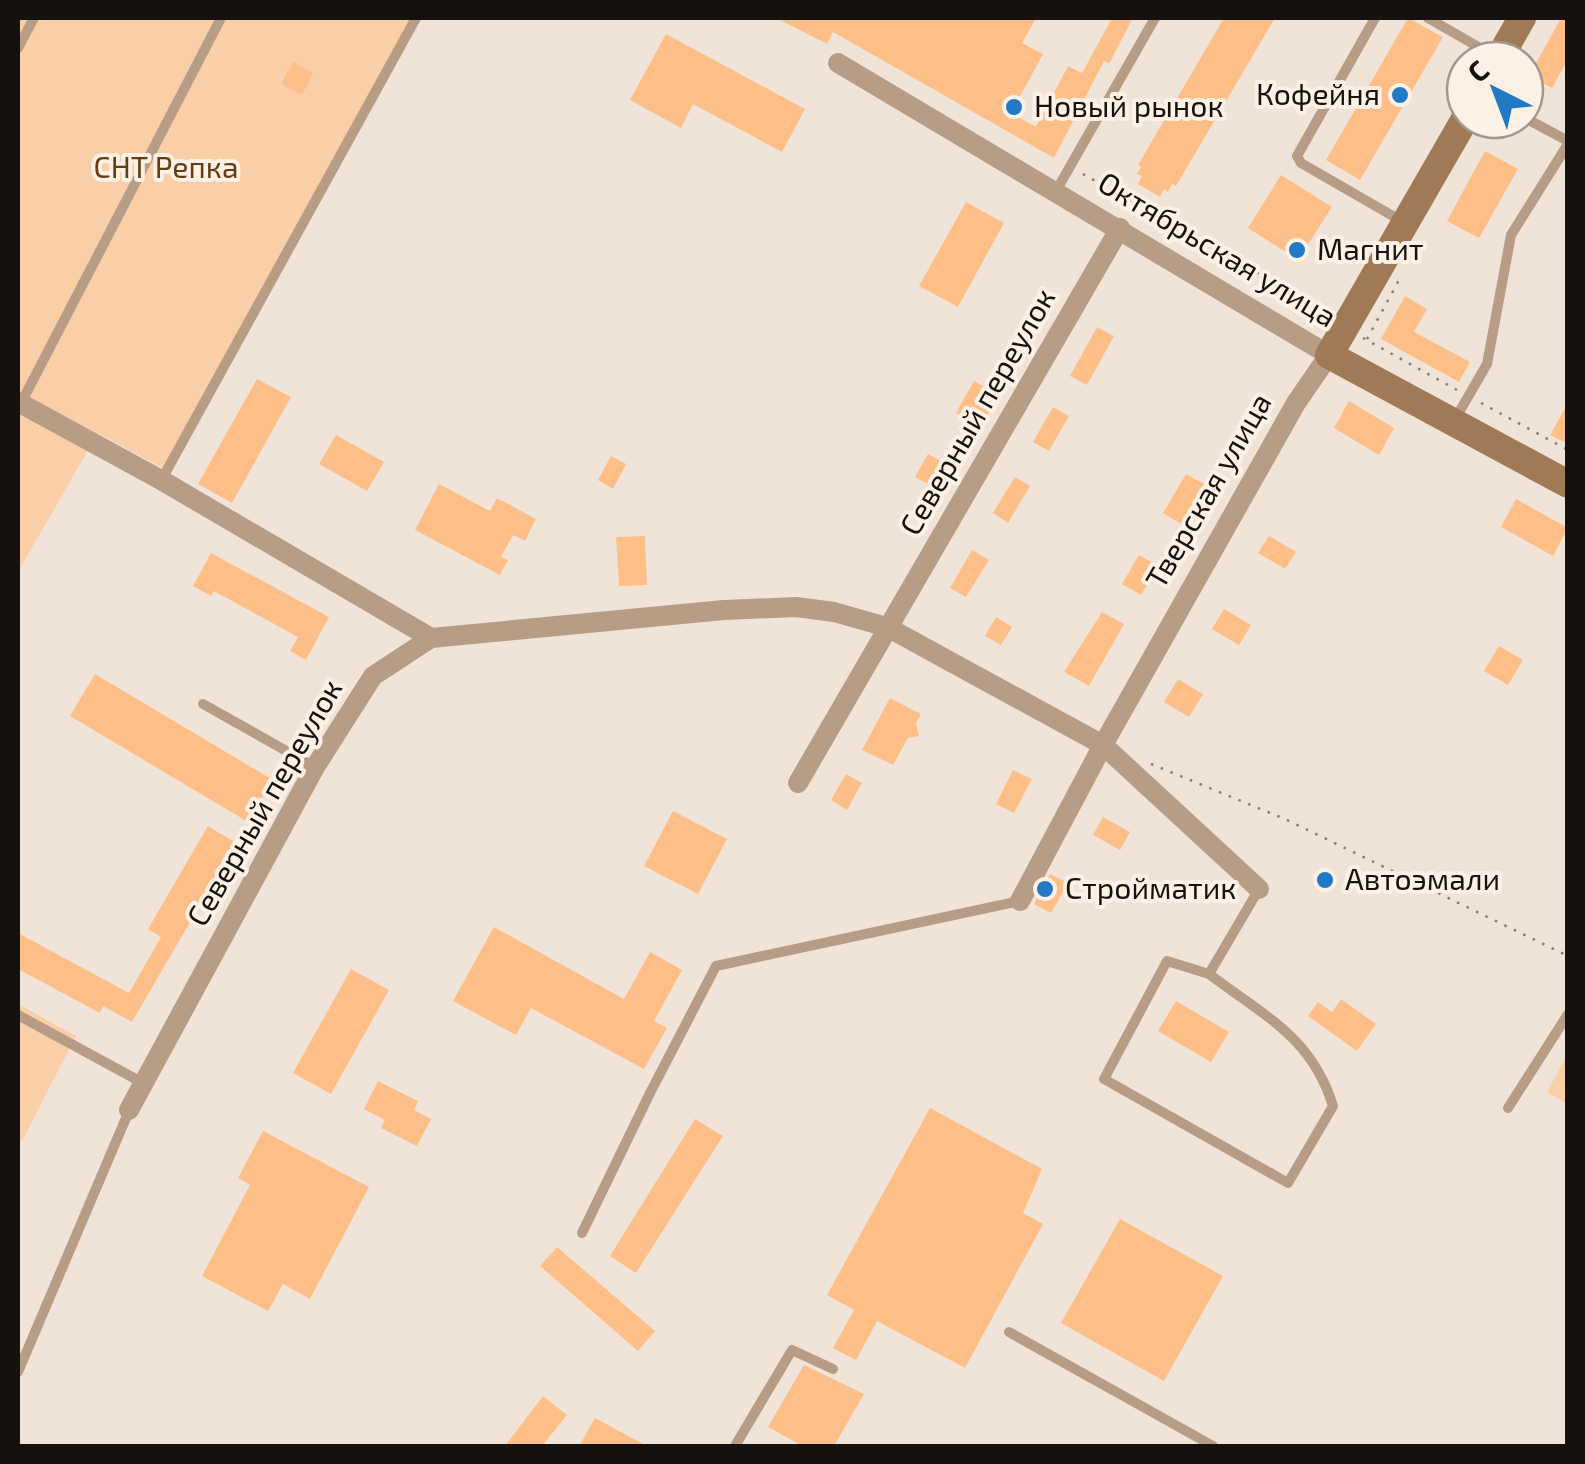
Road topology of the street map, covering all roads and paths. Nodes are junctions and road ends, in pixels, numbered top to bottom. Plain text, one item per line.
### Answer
1 (34, 18) edge
2 (221, 18) edge
3 (416, 18) edge
4 (1154, 18) edge
5 (1375, 18) edge
6 (1428, 18) edge
7 (1522, 18) edge
8 (1466, 40) edge
9 (1509, 40) edge
10 (18, 48) edge
11 (838, 63) dead end
12 (1545, 129) edge
13 (1453, 140) edge
14 (1568, 142) edge
15 (1071, 167) junction
16 (1056, 191) junction
17 (1406, 223) junction
18 (1120, 228) junction
19 (1348, 325) junction
20 (1329, 355) junction
21 (1468, 396) junction
22 (19, 406) edge
23 (1453, 422) junction
24 (1568, 450) edge
25 (162, 480) junction
26 (1568, 484) edge
27 (887, 626) junction
28 (431, 638) junction
29 (203, 704) dead end
30 (1103, 744) junction
31 (1140, 760) dead end
32 (315, 767) junction
33 (798, 783) dead end
34 (1260, 889) joint
35 (1020, 901) joint
36 (1568, 956) edge
37 (1209, 974) junction
38 (1568, 1014) edge
39 (18, 1015) edge
40 (143, 1083) junction
41 (1508, 1108) dead end
42 (129, 1110) joint
43 (582, 1233) dead end
44 (1009, 1332) dead end
45 (833, 1369) dead end
46 (18, 1372) edge
47 (736, 1446) edge
48 (1213, 1446) edge

1 - 10 lane
2 - 22 lane
3 - 25 lane
4 - 15 lane
5 - 17 lane
6 - 8 lane
7 - 9 main road
11 - 16 street, Октябрьская улица
12 - 14 lane
13 - 17 main road, Тверская улица
14 - 21 lane
15 - 16 lane
15 - 19 path
16 - 18 street, Октябрьская улица
17 - 19 main road, Тверская улица
18 - 20 street, Октябрьская улица
18 - 27 street, Северный переулок
19 - 20 main road, Тверская улица
19 - 21 path
20 - 23 main road, Октябрьская улица
20 - 30 street, Тверская улица
21 - 23 lane
21 - 24 path
22 - 25 street
23 - 26 main road, Октябрьская улица
25 - 28 street
27 - 28 street, Северный переулок
27 - 30 street
27 - 33 street, Северный переулок
28 - 32 street, Северный переулок
29 - 32 lane
30 - 34 street
30 - 35 street, Тверская улица
31 - 36 path
32 - 40 street, Северный переулок
34 - 37 lane
35 - 43 lane
37 - 37 lane
38 - 41 lane
39 - 40 lane
40 - 42 street, Северный переулок
42 - 46 lane
44 - 48 lane
45 - 47 lane

